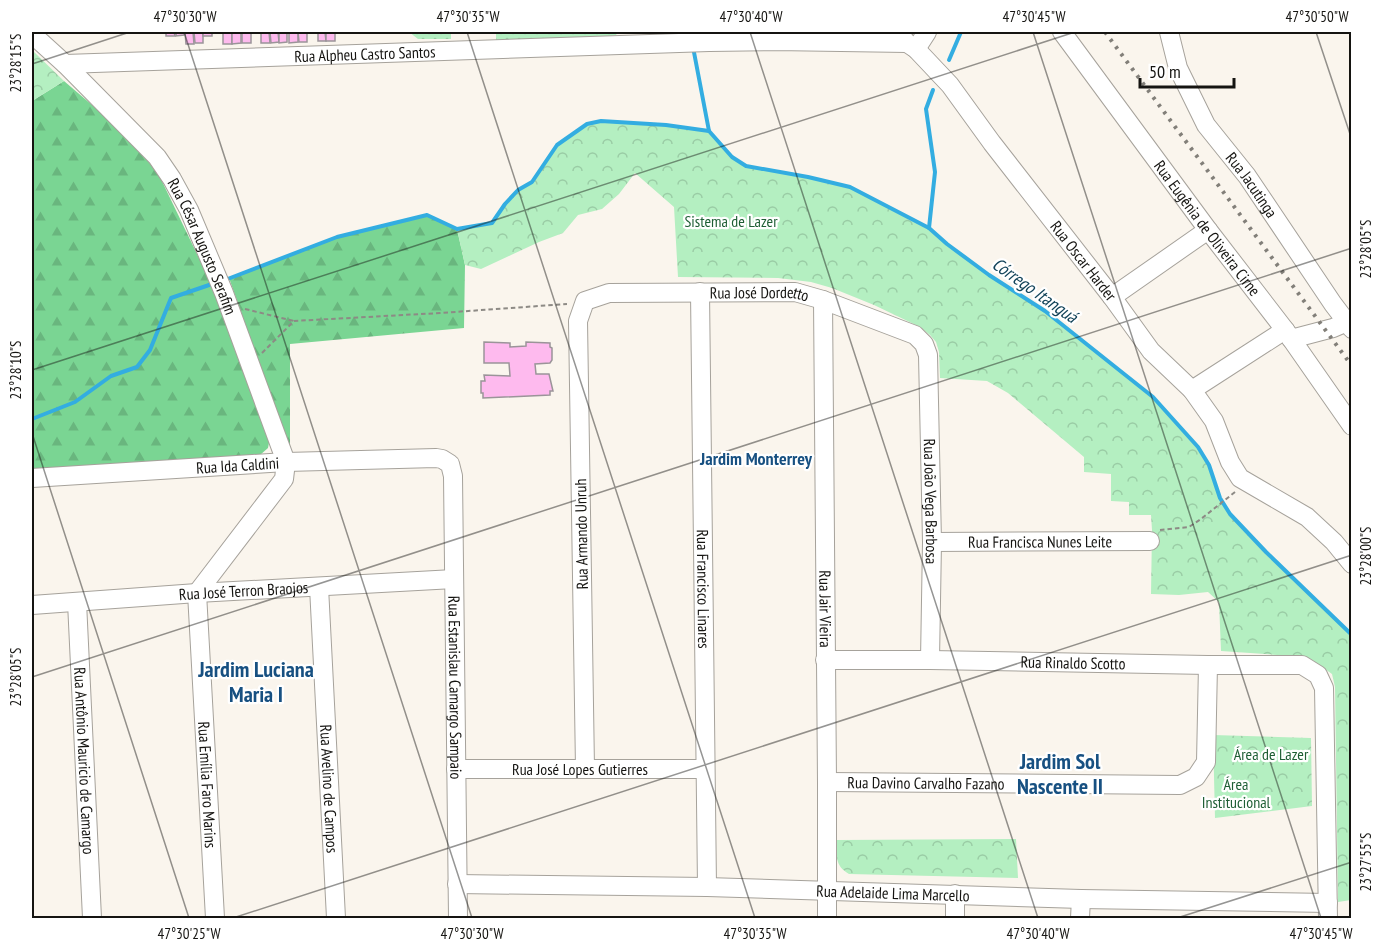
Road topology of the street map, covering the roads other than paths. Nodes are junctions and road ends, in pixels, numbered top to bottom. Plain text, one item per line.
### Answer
1 (751, 32) edge
2 (927, 32) edge
3 (1062, 32) edge
4 (1169, 32) edge
5 (32, 34) edge
6 (712, 39) edge
7 (775, 41) junction
8 (907, 41) edge
9 (65, 64) junction
10 (1208, 230) junction
11 (700, 292) junction
12 (1112, 297) junction
13 (823, 300) junction
14 (585, 301) joint
15 (1349, 325) edge
16 (1288, 334) junction
17 (924, 344) joint
18 (1192, 390) junction
19 (1352, 426) edge
20 (442, 459) joint
21 (286, 462) junction
22 (32, 478) edge
23 (1150, 541) road end
24 (932, 542) junction
25 (1352, 564) edge
26 (454, 579) junction
27 (319, 587) junction
28 (197, 593) junction
29 (77, 602) junction
30 (32, 605) edge
31 (825, 660) junction
32 (930, 660) junction
33 (1208, 665) junction
34 (456, 768) junction
35 (585, 768) junction
36 (705, 769) junction
37 (827, 782) junction
38 (457, 884) junction
39 (706, 886) junction
40 (827, 891) junction
41 (955, 894) junction
42 (1081, 898) junction
43 (1206, 910) edge
44 (1328, 910) edge
45 (92, 918) edge
46 (215, 918) edge
47 (336, 918) edge
48 (458, 918) edge
49 (827, 918) edge
50 (955, 918) edge
51 (1080, 918) edge

1 - 7 street, Rua Alpheu Castro Santos
2 - 8 street
3 - 10 street, Rua Eugênia de Oliveira Cirne
4 - 15 street, Rua Jacutinga
5 - 9 street
6 - 7 street, Rua Alpheu Castro Santos
6 - 9 street, Rua Alpheu Castro Santos
7 - 8 street, Rua Alpheu Castro Santos
8 - 12 street, Rua Oscar Harder
9 - 21 street, Rua César Augusto Serafim
10 - 12 street
10 - 16 street, Rua Eugênia de Oliveira Cirne
11 - 13 street, Rua José Dordetto
11 - 14 street, Rua José Dordetto
11 - 36 street, Rua Francisco Linares
12 - 18 street, Rua Oscar Harder
13 - 17 street, Rua José Dordetto
13 - 31 street, Rua Jair Vieira
14 - 35 street, Rua Armando Unruh
15 - 16 street
16 - 18 street
16 - 19 street, Rua Eugênia de Oliveira Cirne
17 - 24 street, Rua João Vega Barbosa
18 - 25 street, Rua Oscar Harder
20 - 21 street, Rua Ida Caldini
20 - 26 street, Rua Estanislau Camargo Sampaio
21 - 22 street, Rua Ida Caldini
21 - 28 street
23 - 24 street, Rua Francisca Nunes Leite
24 - 32 street, Rua João Vega Barbosa
26 - 27 street, Rua José Terron Braojos
26 - 34 street, Rua Estanislau Camargo Sampaio
27 - 28 street, Rua José Terron Braojos
27 - 47 street, Rua Avelino de Campos
28 - 29 street, Rua José Terron Braojos
28 - 46 street, Rua Emília Faro Marins
29 - 30 street, Rua José Terron Braojos
29 - 45 street, Rua Antônio Mauricio de Camargo
31 - 32 street, Rua Rinaldo Scotto
31 - 37 street, Rua Jair Vieira
32 - 33 street, Rua Rinaldo Scotto
33 - 37 street, Rua Davino Carvalho Fazano
33 - 44 street, Rua Rinaldo Scotto
34 - 35 street, Rua José Lopes Gutierres
34 - 38 street, Rua Estanislau Camargo Sampaio
35 - 36 street, Rua José Lopes Gutierres
36 - 39 street, Rua Francisco Linares
37 - 40 street, Rua Jair Vieira
38 - 39 street, Rua Adelaide Lima Marcello
38 - 48 street, Rua Estanislau Camargo Sampaio
39 - 40 street, Rua Adelaide Lima Marcello
40 - 41 street, Rua Adelaide Lima Marcello
40 - 49 street, Rua Jair Vieira
41 - 42 street, Rua Adelaide Lima Marcello
41 - 50 street
42 - 43 street, Rua Adelaide Lima Marcello
42 - 51 street
43 - 44 street, Rua Adelaide Lima Marcello

